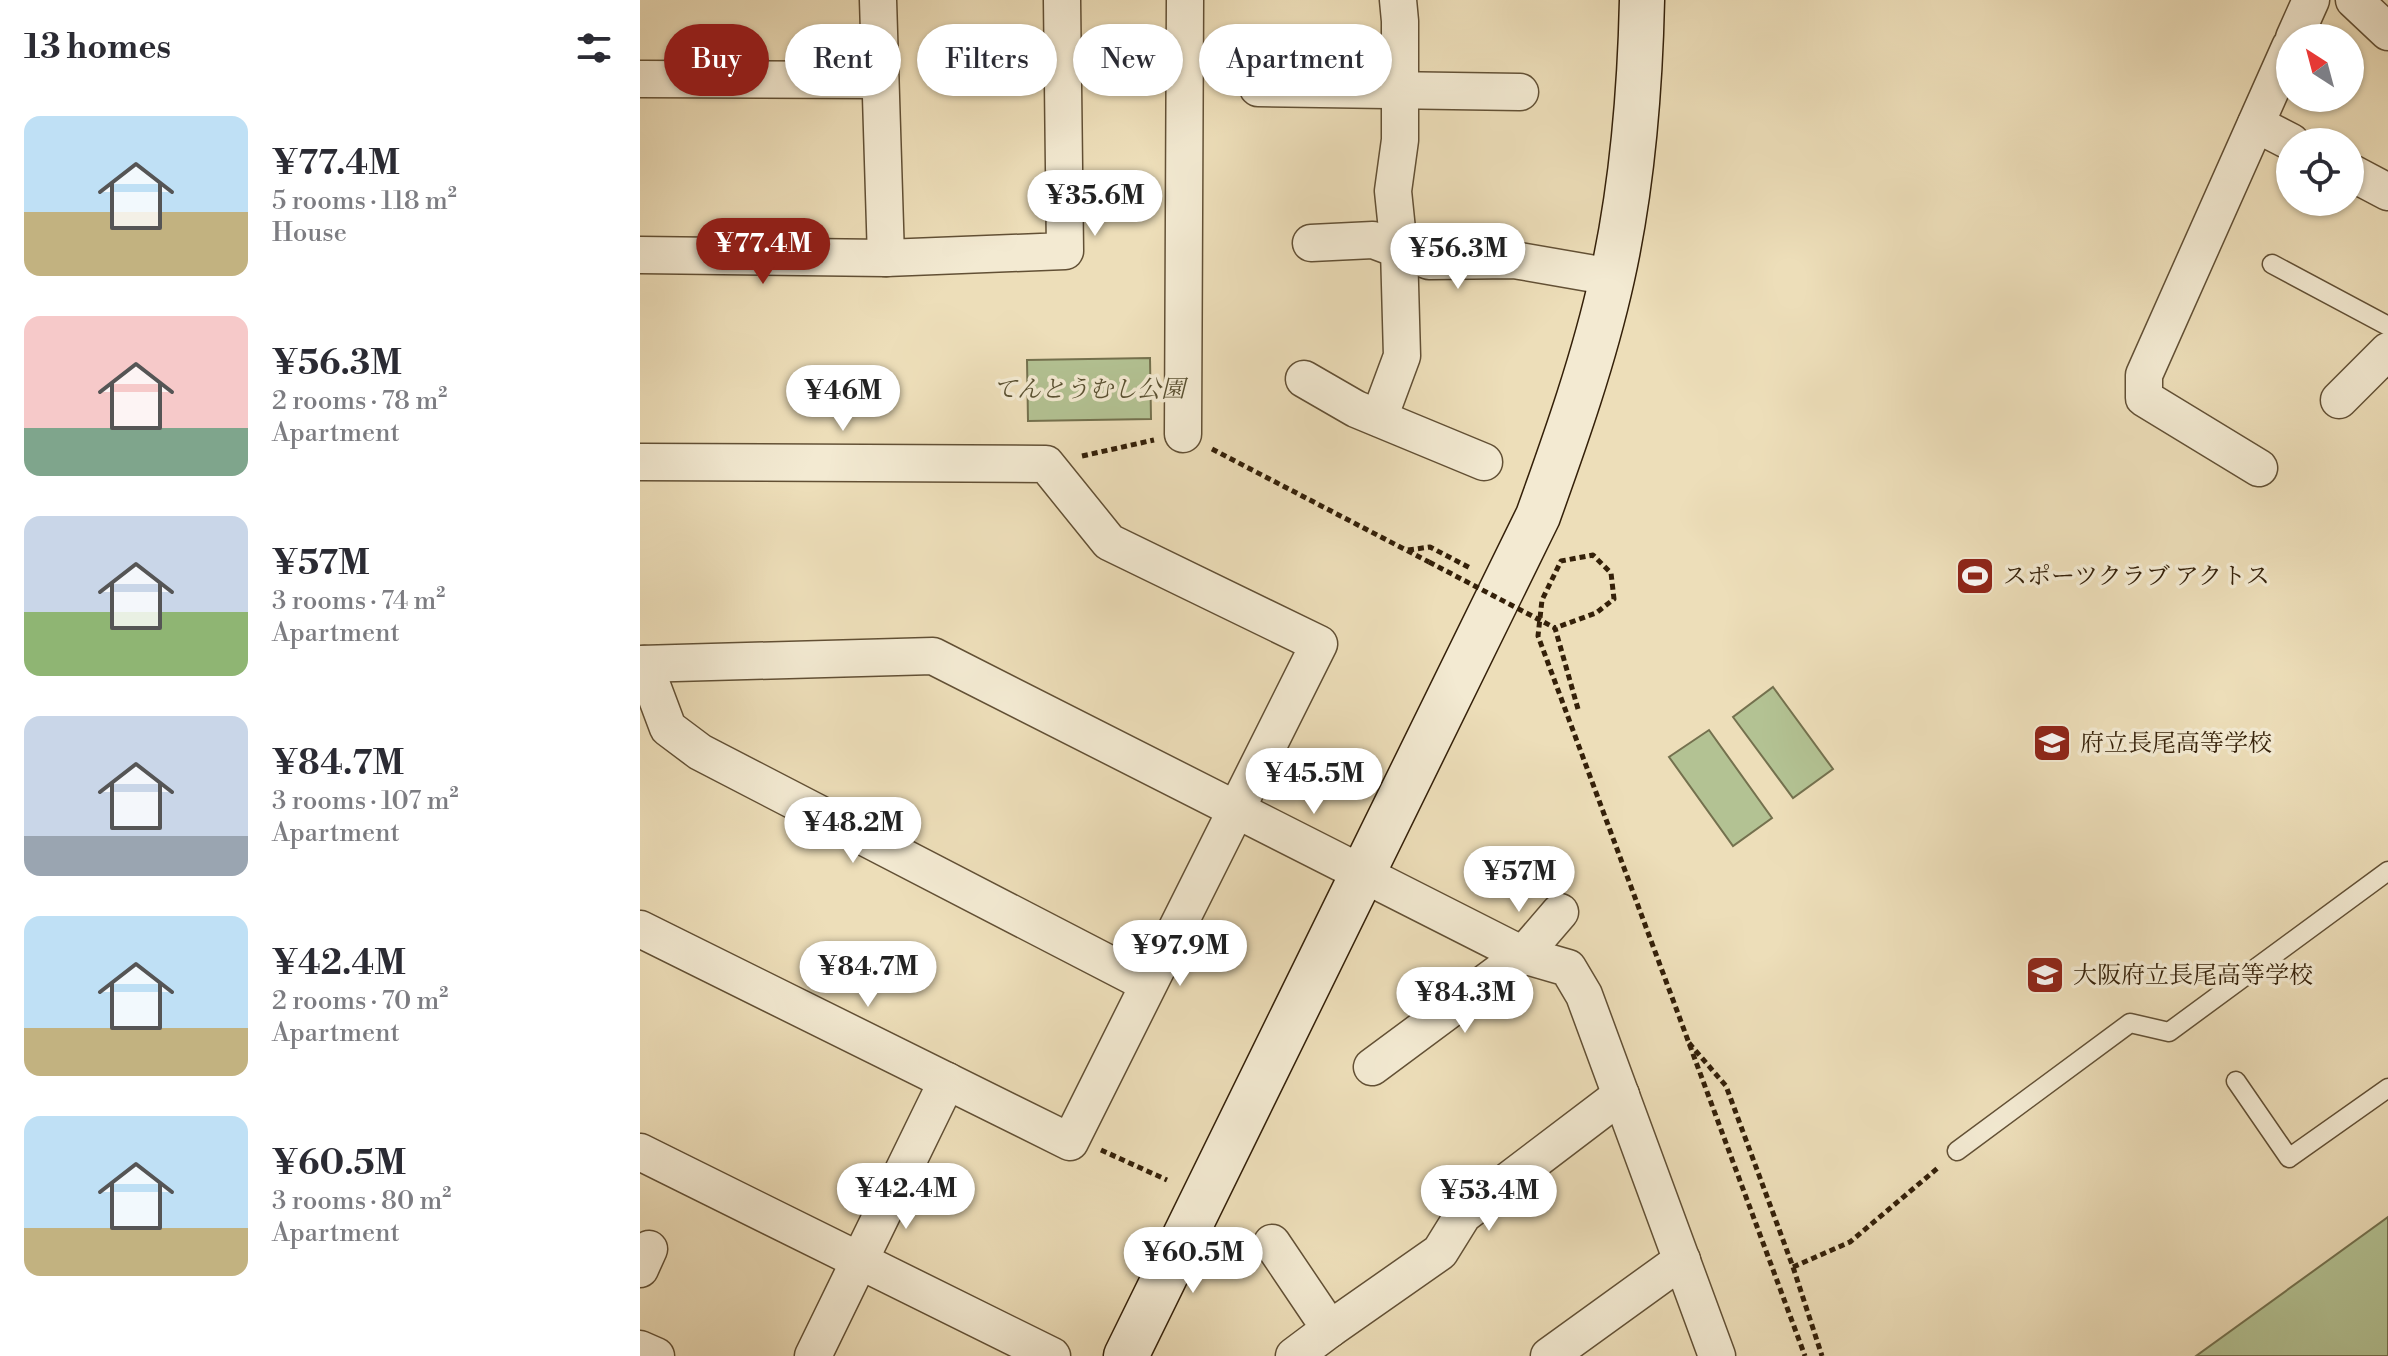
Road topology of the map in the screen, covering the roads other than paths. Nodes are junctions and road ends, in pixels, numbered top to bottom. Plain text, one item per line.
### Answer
1 (878, 0) edge
2 (1062, 0) edge
3 (1185, 0) edge
4 (1398, 0) edge
5 (1642, 0) edge
6 (2311, 0) edge
7 (2354, 0) edge
8 (879, 24) edge
9 (2300, 24) edge
10 (2388, 32) edge
11 (640, 79) edge
12 (2276, 79) edge
13 (785, 80) edge
14 (1392, 90) edge
15 (1400, 90) junction
16 (1520, 92) dead end
17 (881, 96) edge
18 (2256, 124) junction
19 (2276, 134) edge
20 (1311, 243) dead end
21 (1399, 249) junction
22 (640, 255) edge
23 (886, 258) junction
24 (2272, 264) dead end
25 (1612, 277) junction
26 (2388, 326) edge
27 (2388, 351) edge
28 (1304, 379) dead end
29 (2339, 400) dead end
30 (1379, 418) junction
31 (1183, 434) road end
32 (640, 462) edge
33 (1484, 462) dead end
34 (2259, 468) dead end
35 (642, 664) edge
36 (1237, 808) junction
37 (2388, 871) edge
38 (1363, 876) junction
39 (1560, 912) dead end
40 (640, 929) edge
41 (1523, 955) junction
42 (1148, 984) junction
43 (1372, 1067) dead end
44 (947, 1081) junction
45 (2236, 1081) dead end
46 (2388, 1088) edge
47 (1621, 1095) junction
48 (1957, 1151) road end
49 (640, 1152) edge
50 (1272, 1243) dead end
51 (859, 1260) junction
52 (1682, 1260) junction
53 (1330, 1329) junction
54 (640, 1349) edge
55 (656, 1356) edge
56 (813, 1356) edge
57 (1052, 1356) edge
58 (1126, 1356) edge
59 (1294, 1356) edge
60 (1549, 1356) edge
61 (1717, 1356) edge

1 - 8 street
2 - 23 street
3 - 31 street
4 - 15 street
5 - 25 street
6 - 9 street
7 - 10 street
11 - 13 street
12 - 18 street
14 - 15 street
15 - 16 street
15 - 21 street
17 - 23 street
18 - 19 street
18 - 34 street
20 - 21 street
21 - 25 street
21 - 30 street
22 - 23 street
24 - 26 lane
25 - 38 street
27 - 29 street
28 - 30 street
30 - 33 street
32 - 36 street
35 - 36 street
35 - 42 street
36 - 38 street
36 - 42 street
37 - 48 lane
38 - 41 street
38 - 58 street
39 - 41 street
40 - 44 street
41 - 43 street
41 - 47 street
42 - 44 street
44 - 51 street
45 - 46 lane
47 - 52 street
47 - 53 street
49 - 51 street
50 - 53 street
51 - 56 street
51 - 57 street
52 - 60 street
52 - 61 street
53 - 59 street
54 - 55 street

